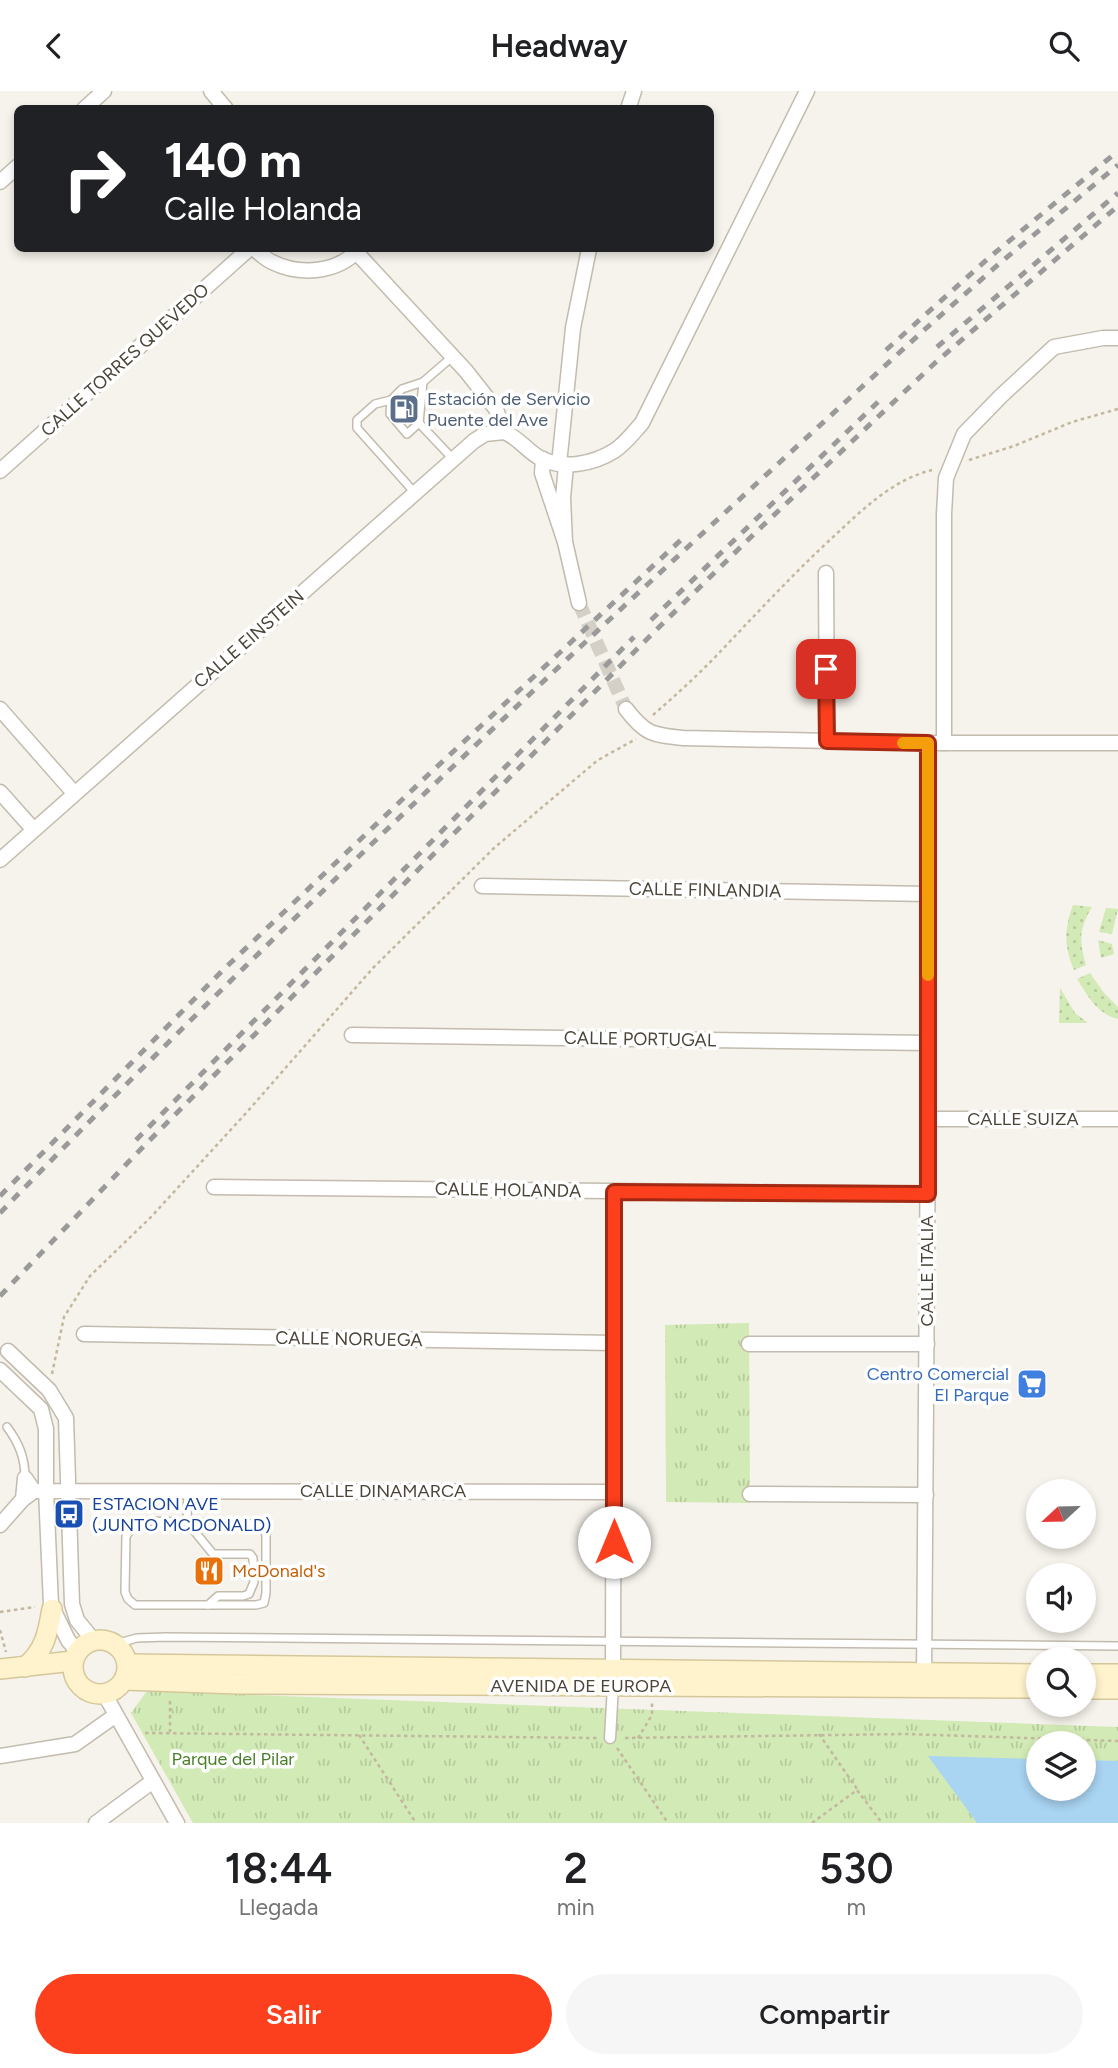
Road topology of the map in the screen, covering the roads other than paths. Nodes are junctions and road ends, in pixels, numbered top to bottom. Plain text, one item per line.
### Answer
1 (104, 91) edge
2 (211, 91) edge
3 (807, 91) edge
4 (88, 105) edge
5 (223, 105) edge
6 (14, 170) edge
7 (0, 182) edge
8 (249, 252) edge
9 (256, 252) edge
10 (354, 252) edge
11 (359, 252) edge
12 (588, 252) edge
13 (1118, 338) edge
14 (452, 356) junction
15 (423, 382) junction
16 (391, 400) junction
17 (419, 423) junction
18 (504, 432) junction
19 (453, 459) junction
20 (543, 459) junction
21 (562, 465) junction
22 (0, 471) edge
23 (415, 493) junction
24 (565, 542) junction
25 (826, 572) dead end
26 (579, 603) tunnel mouth
27 (0, 709) edge
28 (626, 709) tunnel mouth
29 (827, 741) junction
30 (928, 743) junction
31 (944, 743) junction
32 (1118, 743) edge
33 (0, 792) edge
34 (74, 793) junction
35 (33, 829) junction
36 (0, 860) edge
37 (482, 886) dead end
38 (928, 894) junction
39 (352, 1035) dead end
40 (928, 1043) junction
41 (928, 1119) junction
42 (1118, 1119) edge
43 (214, 1187) dead end
44 (614, 1192) junction
45 (928, 1194) junction
46 (84, 1334) dead end
47 (614, 1343) junction
48 (749, 1344) dead end
49 (927, 1344) junction
50 (8, 1351) dead end
51 (0, 1370) edge
52 (7, 1427) dead end
53 (25, 1478) joint
54 (68, 1490) junction
55 (188, 1490) junction
56 (614, 1492) junction
57 (34, 1493) junction
58 (750, 1494) dead end
59 (926, 1495) junction
60 (187, 1522) junction
61 (0, 1525) edge
62 (208, 1605) junction
63 (51, 1607) junction
64 (613, 1642) junction
65 (115, 1644) junction
66 (924, 1644) junction
67 (1118, 1646) edge
68 (81, 1651) junction
69 (25, 1667) junction
70 (0, 1669) edge
71 (126, 1672) junction
72 (1096, 1674) edge
73 (1118, 1674) edge
74 (1026, 1675) edge
75 (613, 1678) junction
76 (924, 1681) junction
77 (1026, 1687) edge
78 (1096, 1689) edge
79 (1118, 1689) edge
80 (105, 1695) junction
81 (116, 1716) junction
82 (610, 1738) road end
83 (0, 1756) edge
84 (153, 1781) junction
85 (96, 1823) edge
86 (177, 1823) edge

1 - 4 street
2 - 5 street
3 - 21 street
6 - 7 street
8 - 22 street, CALLE TORRES QUEVEDO
9 - 10 street
11 - 14 street
12 - 21 street
13 - 31 street
14 - 15 lane
14 - 18 street
15 - 16 lane
15 - 17 lane
16 - 17 lane
16 - 23 lane
17 - 19 lane
18 - 19 street, CALLE EINSTEIN
18 - 20 street
19 - 23 street, CALLE EINSTEIN
20 - 21 street
20 - 24 street
21 - 24 street
23 - 34 street, CALLE EINSTEIN
24 - 26 street
25 - 29 street
27 - 34 street
28 - 29 street
29 - 30 street
30 - 31 street
30 - 38 street, CALLE ITALIA
31 - 32 street
33 - 35 street
34 - 35 street, CALLE EINSTEIN
35 - 36 street, CALLE EINSTEIN
37 - 38 street, CALLE FINLANDIA
38 - 40 street, CALLE ITALIA
39 - 40 street, CALLE PORTUGAL
40 - 41 street, CALLE ITALIA
41 - 42 street, CALLE SUIZA
41 - 45 street, CALLE ITALIA
43 - 44 street, CALLE HOLANDA
44 - 45 street, CALLE HOLANDA
44 - 47 street
45 - 49 street, CALLE ITALIA
46 - 47 street, CALLE NORUEGA
47 - 56 street
48 - 49 street
49 - 59 street, CALLE ITALIA
50 - 54 street
51 - 57 street
52 - 53 lane
53 - 57 street
54 - 55 street, CALLE DINAMARCA
54 - 57 street, CALLE DINAMARCA
54 - 68 street
55 - 56 street, CALLE DINAMARCA
55 - 60 lane
56 - 64 street
57 - 61 street
57 - 63 street
58 - 59 street
59 - 66 street, CALLE ITALIA
60 - 62 lane
60 - 62 lane
60 - 62 lane
63 - 68 street
63 - 69 main road
64 - 65 lane
64 - 66 lane
64 - 75 street
65 - 68 main road
65 - 71 main road
66 - 67 lane
66 - 76 street, CALLE ITALIA
68 - 69 main road
68 - 80 main road
69 - 70 main road
71 - 75 main road, AVENIDA DE EUROPA
71 - 75 main road, AVENIDA DE EUROPA
71 - 80 main road
72 - 73 main road
74 - 76 main road, AVENIDA DE EUROPA
75 - 76 main road, AVENIDA DE EUROPA
75 - 76 main road, AVENIDA DE EUROPA
75 - 82 street
76 - 77 main road, AVENIDA DE EUROPA
78 - 79 main road
80 - 81 street
81 - 83 street
81 - 84 street
84 - 85 street
84 - 86 street

